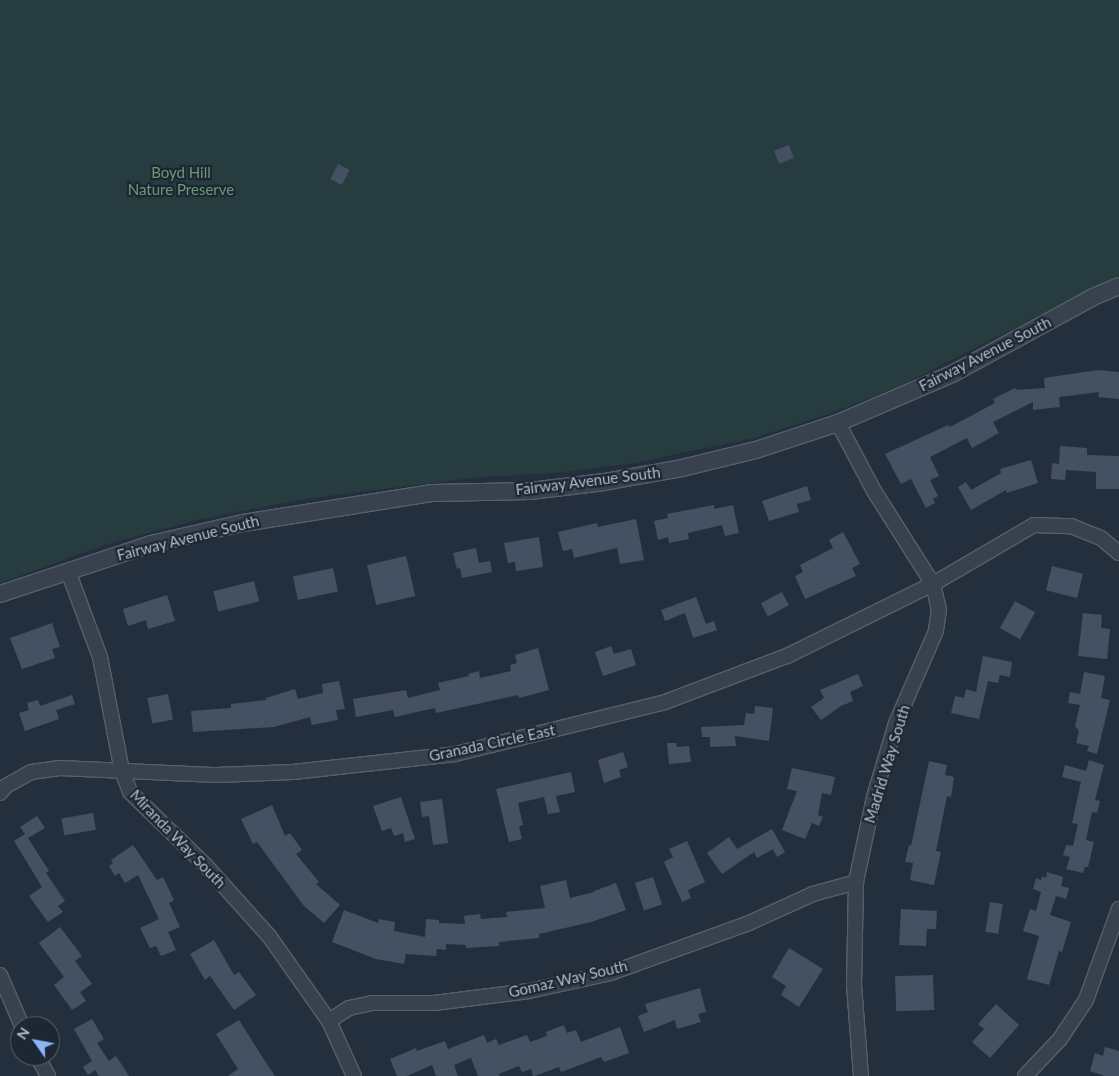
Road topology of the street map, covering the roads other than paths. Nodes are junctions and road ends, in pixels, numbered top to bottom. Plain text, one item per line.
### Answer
1 (1119, 286) edge
2 (838, 423) junction
3 (1119, 553) edge
4 (68, 571) junction
5 (933, 584) junction
6 (0, 594) edge
7 (122, 772) junction
8 (0, 793) edge
9 (856, 882) junction
10 (1119, 908) edge
11 (0, 976) edge
12 (18, 1016) edge
13 (328, 1021) junction
14 (354, 1076) edge
15 (861, 1076) edge
16 (1025, 1076) edge

1 - 2 street, Fairway Avenue South
2 - 4 street, Fairway Avenue South
2 - 5 street, Madrid Way South
3 - 5 street, Granada Circle East
4 - 6 street, Fairway Avenue South
4 - 7 street, Miranda Way South
5 - 7 street, Granada Circle East
5 - 9 street, Madrid Way South
7 - 8 street, Granada Circle East
7 - 13 street, Miranda Way South
9 - 13 street, Gomaz Way South
9 - 15 street, Madrid Way South
10 - 16 street
11 - 12 street
13 - 14 street, Miranda Way South

